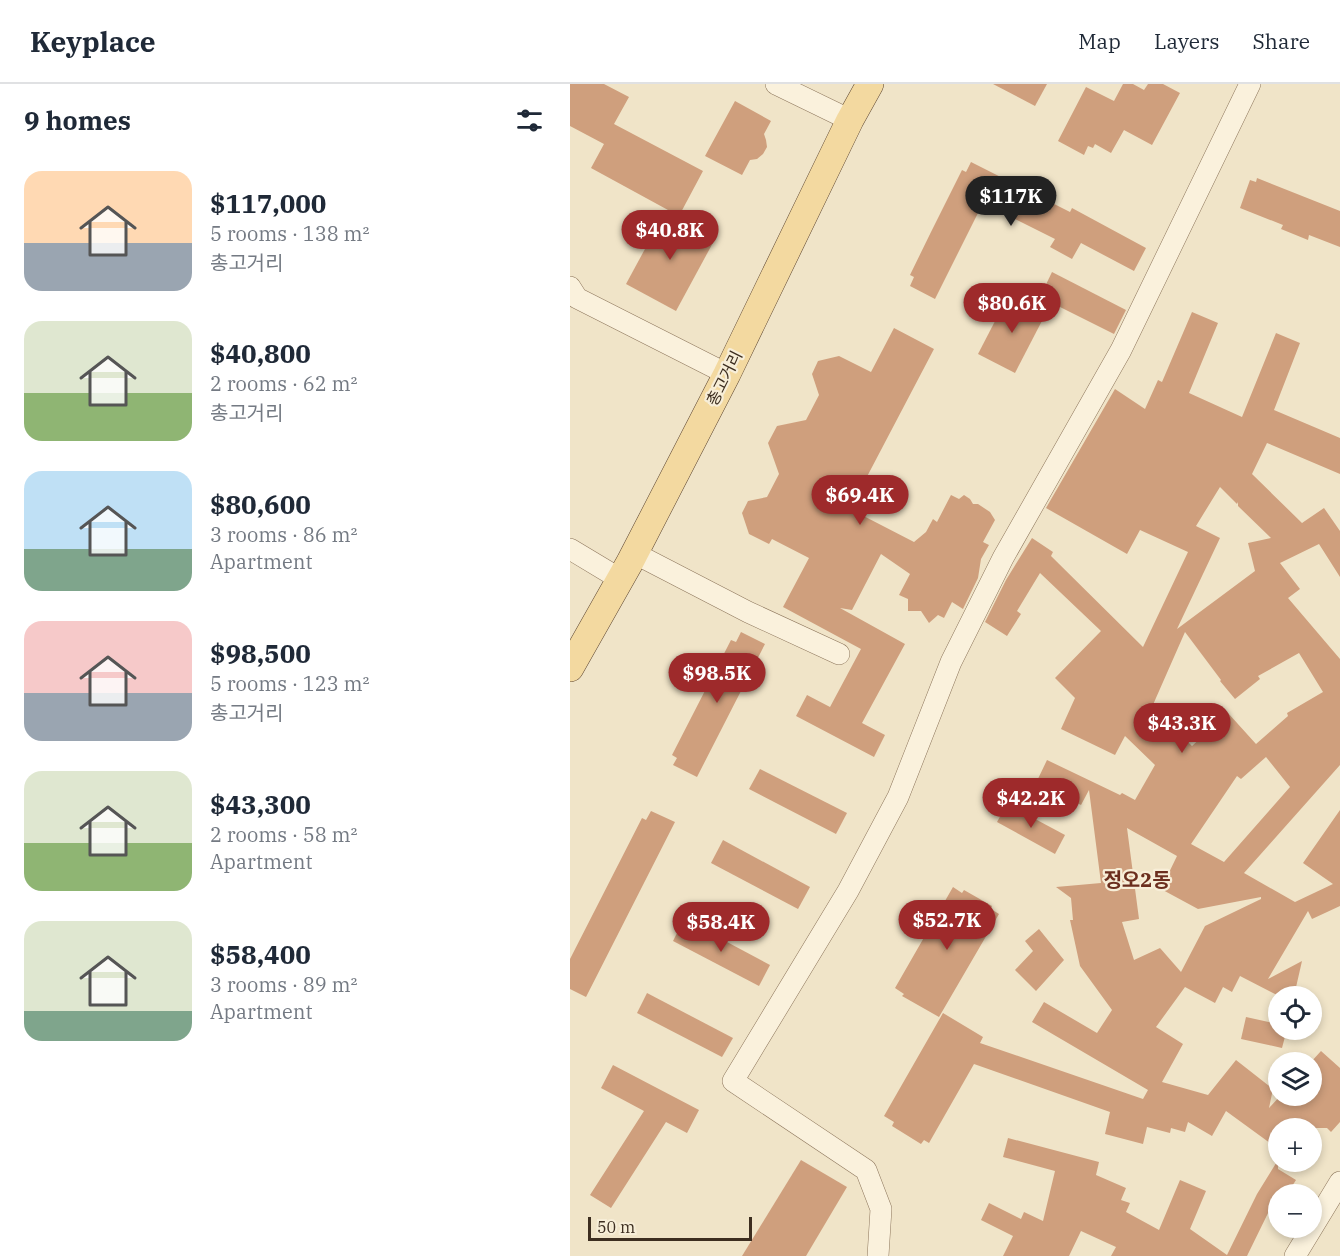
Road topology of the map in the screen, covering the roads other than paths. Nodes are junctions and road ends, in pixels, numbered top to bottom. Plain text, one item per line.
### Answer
1 (776, 84) edge
2 (870, 84) edge
3 (1250, 84) edge
4 (850, 120) junction
5 (570, 287) edge
6 (727, 374) junction
7 (570, 549) edge
8 (634, 553) junction
9 (620, 579) junction
10 (839, 654) dead end
11 (570, 669) edge
12 (1340, 1182) edge
13 (878, 1256) edge
14 (1295, 1256) edge

1 - 4 street
2 - 4 main road, 총고거리
3 - 13 street
4 - 6 main road, 총고거리
5 - 6 street
6 - 8 main road, 총고거리
7 - 9 street
8 - 9 main road, 총고거리
8 - 10 street
9 - 11 main road, 총고거리
12 - 14 street

